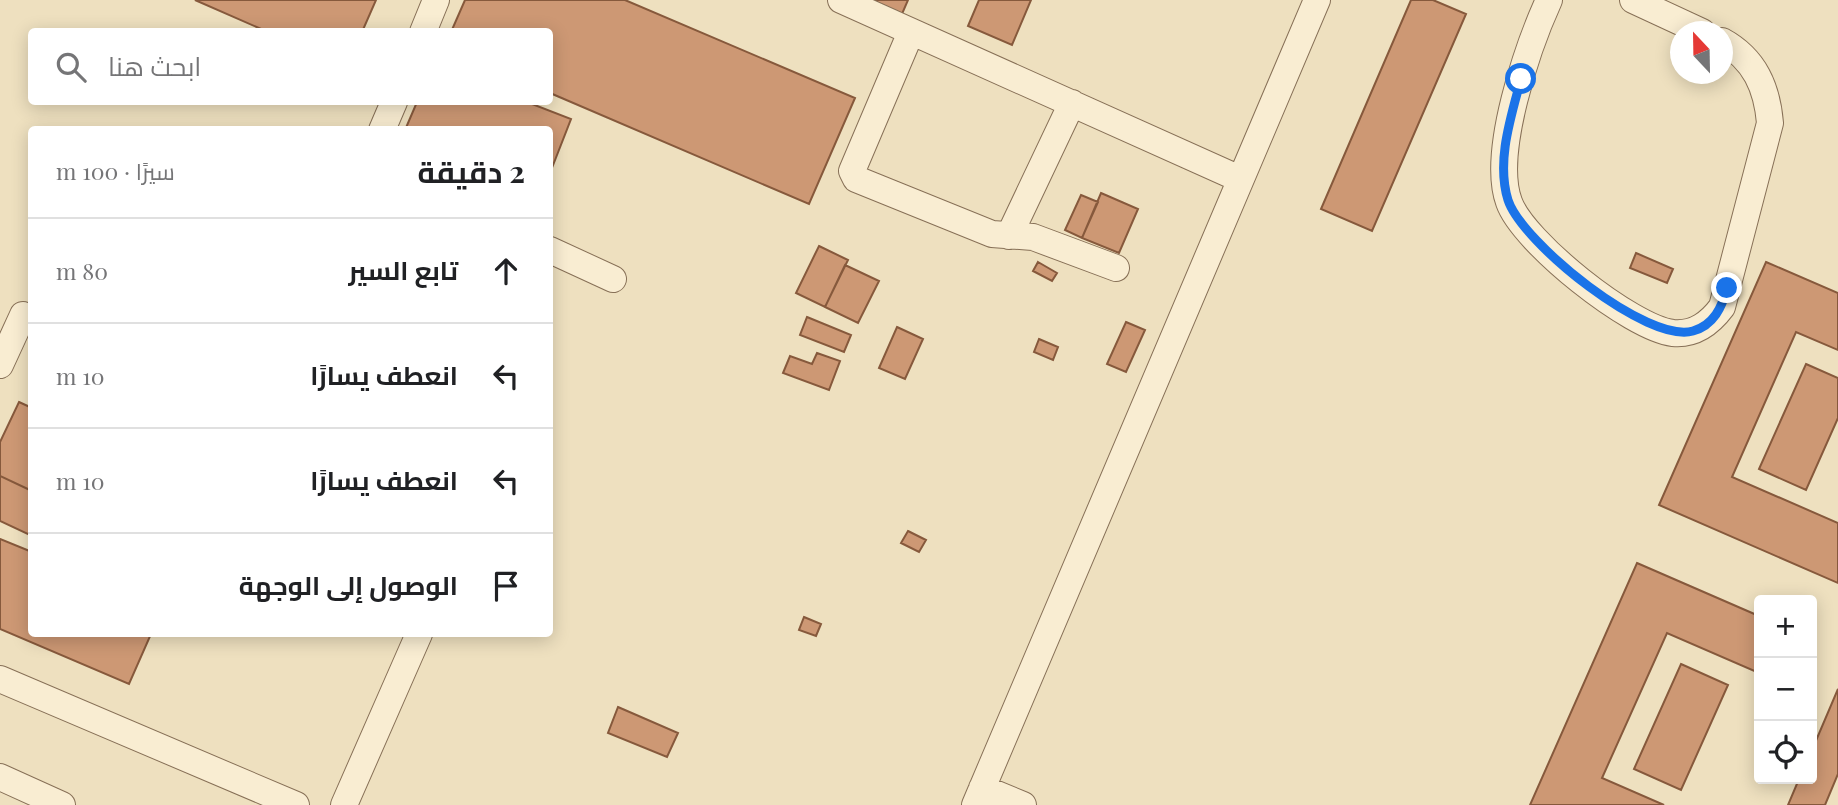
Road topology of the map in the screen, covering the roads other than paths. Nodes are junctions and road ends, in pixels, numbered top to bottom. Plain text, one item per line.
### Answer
1 (436, 0) edge
2 (841, 0) edge
3 (1317, 0) edge
4 (1549, 0) edge
5 (1633, 0) edge
6 (1678, 21) edge
7 (425, 28) edge
8 (911, 32) junction
9 (1733, 48) edge
10 (1072, 103) junction
11 (393, 105) edge
12 (384, 126) edge
13 (1240, 179) junction
14 (1009, 236) junction
15 (553, 251) edge
16 (1116, 268) dead end
17 (613, 279) dead end
18 (18, 315) edge
19 (0, 365) edge
20 (417, 637) edge
21 (0, 679) edge
22 (0, 777) edge
23 (979, 797) edge
24 (62, 805) edge
25 (296, 805) edge
26 (344, 805) edge
27 (1023, 805) edge

1 - 7 lane
2 - 8 lane
3 - 13 lane
4 - 9 lane
5 - 6 lane
8 - 10 lane
8 - 14 lane
10 - 13 lane
10 - 14 lane
11 - 12 lane
13 - 23 lane
14 - 16 lane
15 - 17 lane
18 - 19 lane
20 - 26 lane
21 - 25 lane
22 - 24 lane
23 - 27 lane

